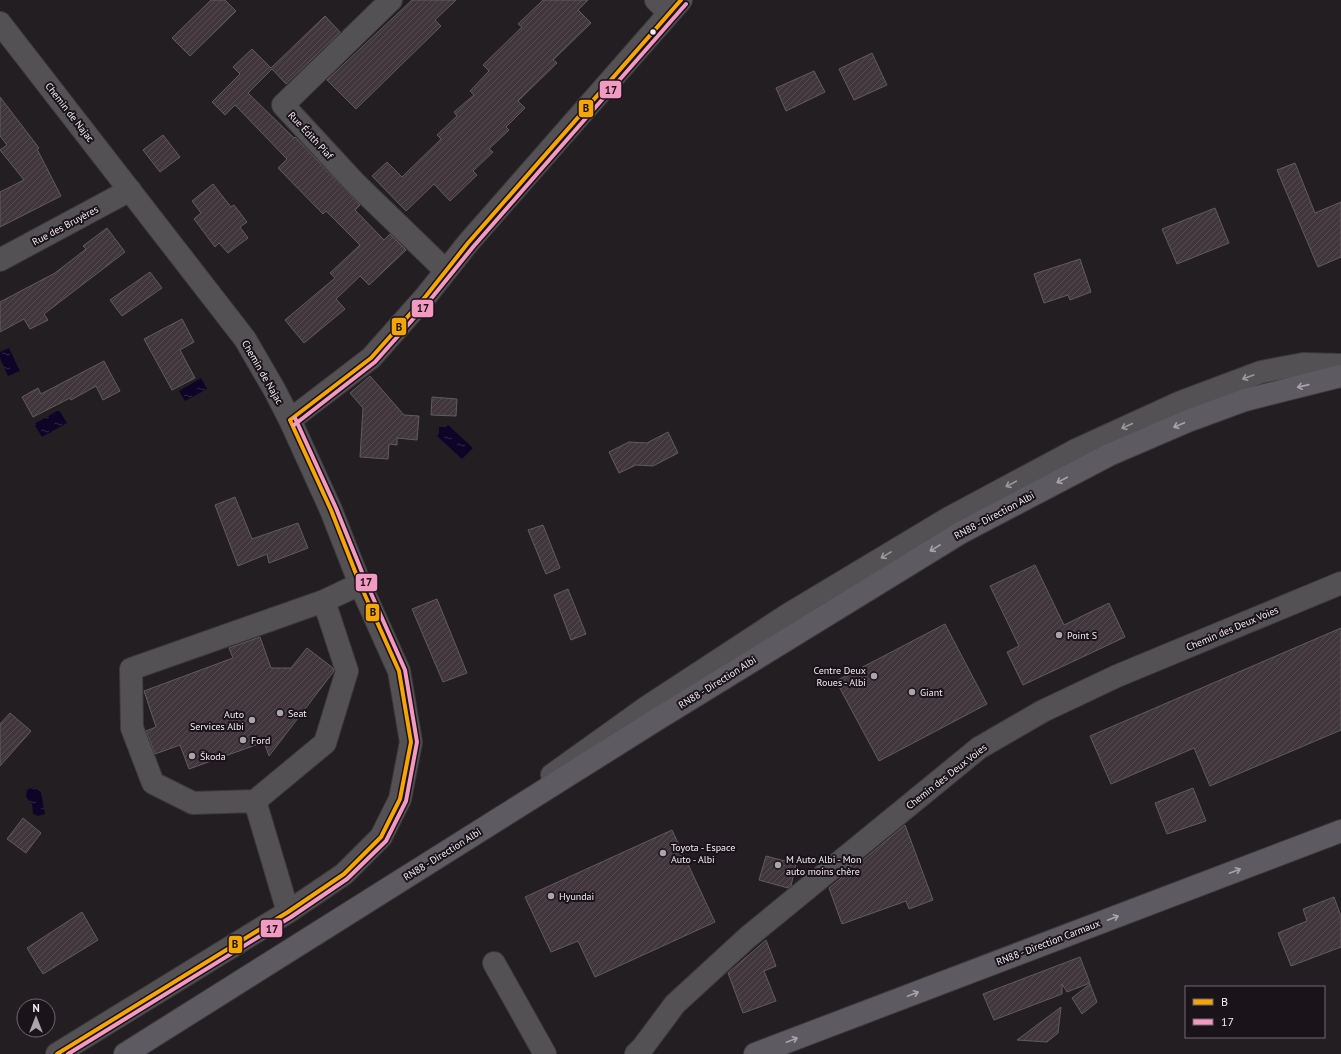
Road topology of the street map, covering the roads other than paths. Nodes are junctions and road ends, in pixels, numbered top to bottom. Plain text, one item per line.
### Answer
1 (391, 0) edge
2 (669, 4) edge
3 (0, 23) edge
4 (130, 190) junction
5 (0, 260) edge
6 (446, 271) junction
7 (1341, 365) edge
8 (1341, 376) edge
9 (290, 420) junction
10 (1341, 583) edge
11 (360, 584) junction
12 (324, 601) junction
13 (255, 801) junction
14 (1341, 823) edge
15 (1341, 831) edge
16 (1290, 850) junction
17 (422, 866) junction
18 (288, 912) junction
19 (494, 963) dead end
20 (57, 1054) edge
21 (125, 1054) edge
22 (545, 1054) edge
23 (636, 1054) edge
24 (755, 1054) edge

1 - 6 street, Rue Édith Piaf
2 - 6 street
3 - 4 street, Chemin de Najac
4 - 5 street, Rue des Bruyères
4 - 9 street, Chemin de Najac
6 - 9 street
7 -> 17 street
8 -> 17 main road, RN88 - Direction Albi
9 - 11 street, Chemin de Najac
10 - 23 street, Chemin des Deux Voies
11 - 12 street
11 - 18 street, Chemin de Najac
12 - 13 street
12 - 13 street
13 - 18 street
14 - 16 street
15 - 16 main road, RN88 - Direction Carmaux
24 -> 16 main road, RN88 - Direction Carmaux
17 - 21 main road, RN88 - Direction Albi
18 - 20 street, Chemin de Najac
19 - 22 street

